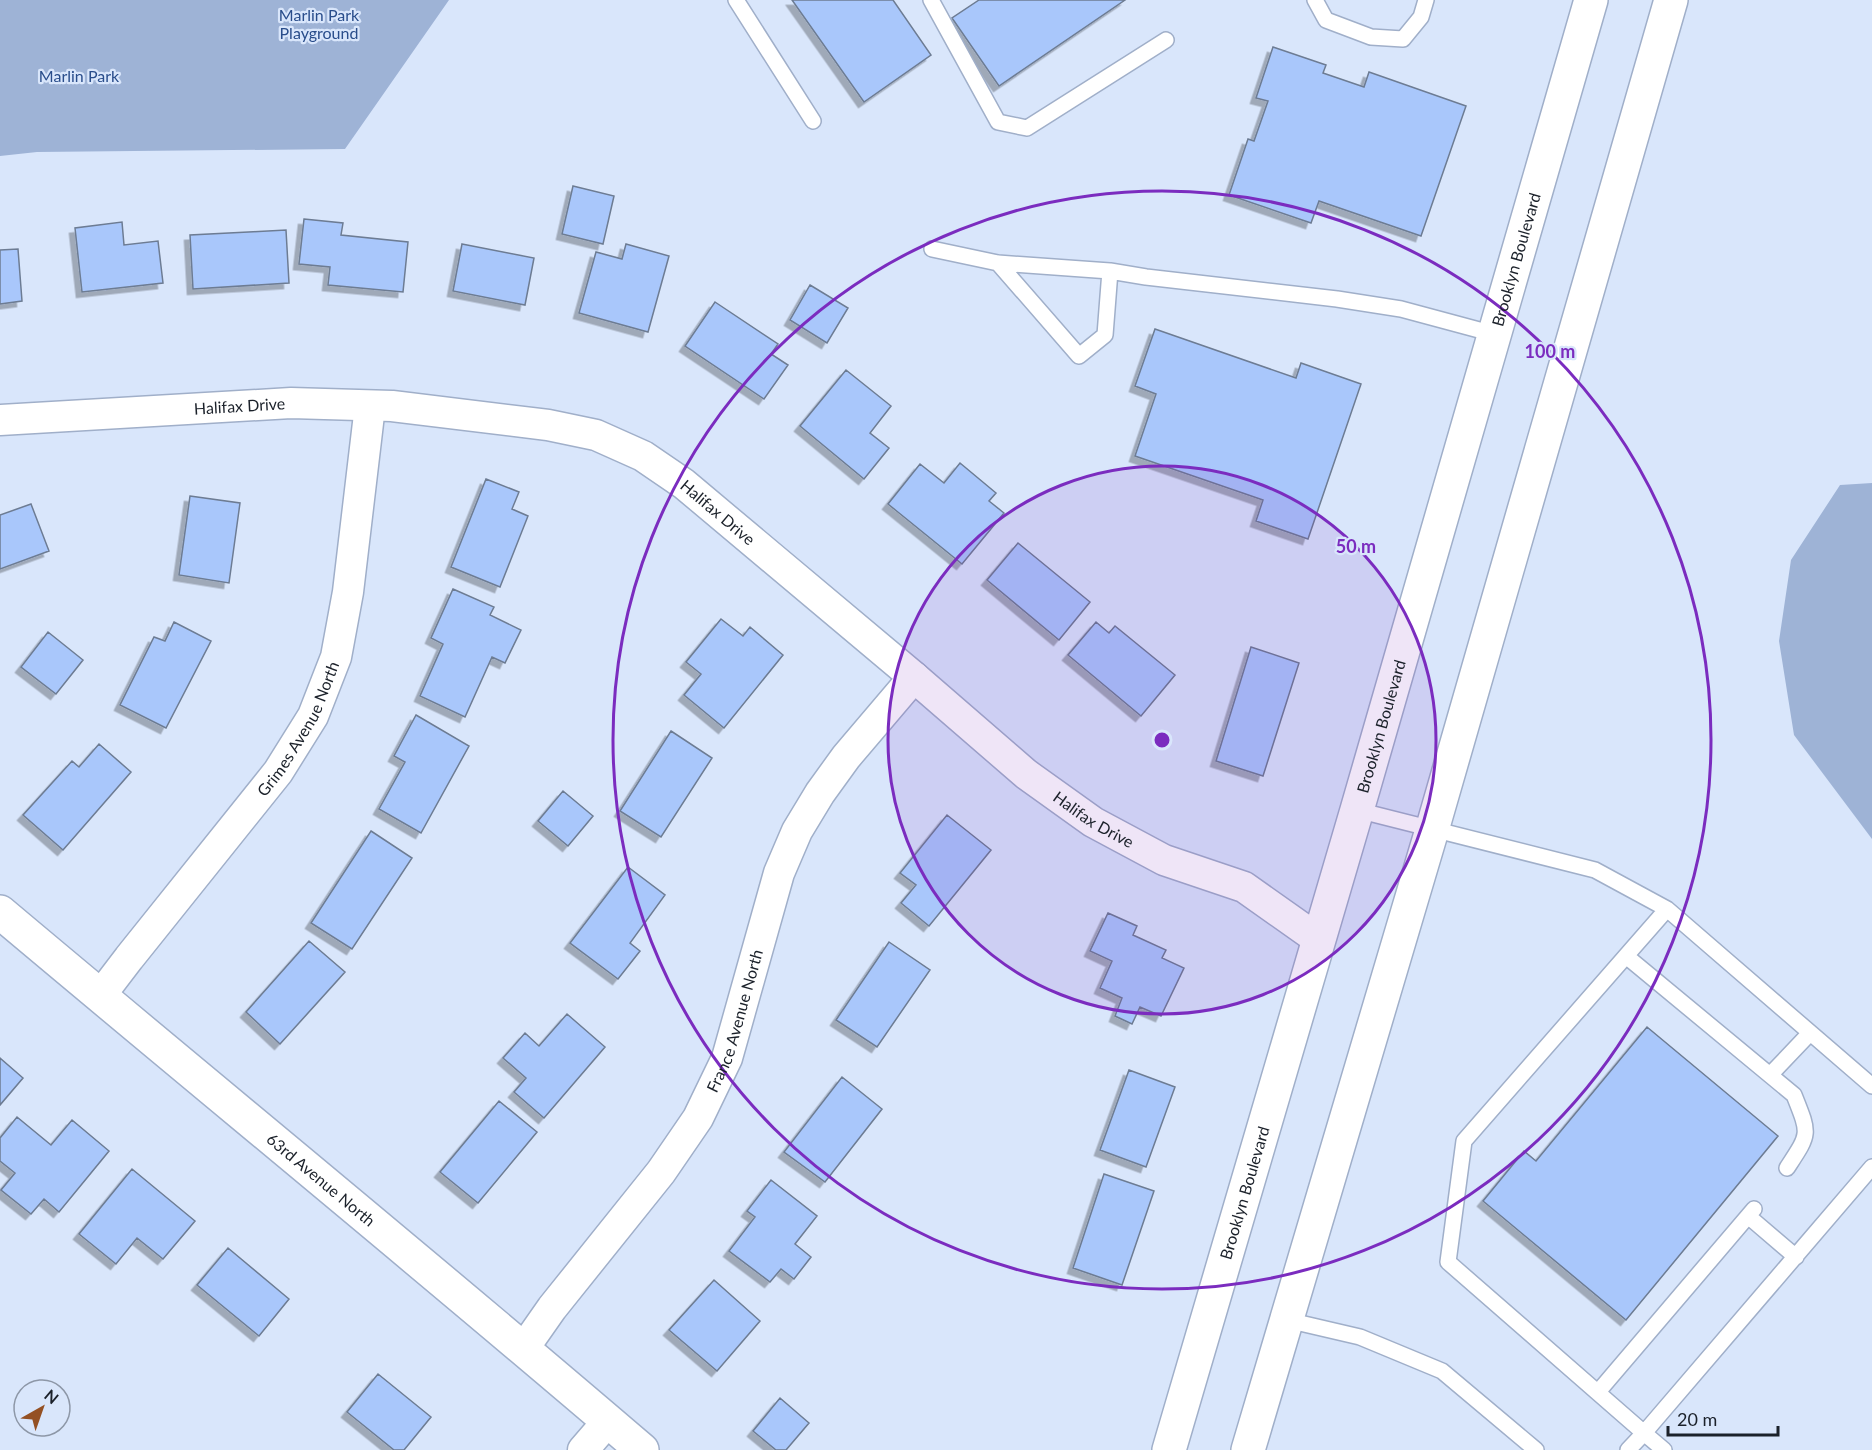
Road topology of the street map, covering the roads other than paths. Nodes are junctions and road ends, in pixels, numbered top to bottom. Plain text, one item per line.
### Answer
1 (736, 0) edge
2 (931, 0) edge
3 (1315, 0) edge
4 (1426, 0) edge
5 (1591, 0) edge
6 (1671, 0) edge
7 (1166, 40) dead end
8 (813, 121) dead end
9 (932, 249) dead end
10 (998, 263) junction
11 (1110, 271) junction
12 (1494, 334) junction
13 (370, 406) junction
14 (0, 420) edge
15 (914, 677) junction
16 (1358, 810) junction
17 (1431, 830) junction
18 (1667, 909) junction
19 (0, 912) edge
20 (1319, 940) junction
21 (1626, 956) junction
22 (100, 996) junction
23 (1810, 1033) junction
24 (1770, 1075) junction
25 (1872, 1086) edge
26 (1872, 1167) edge
27 (1787, 1168) dead end
28 (1866, 1186) edge
29 (1796, 1257) junction
30 (1287, 1320) junction
31 (524, 1348) junction
32 (1598, 1392) junction
33 (608, 1421) junction
34 (1644, 1432) junction
35 (583, 1450) edge
36 (642, 1450) edge
37 (1169, 1450) edge
38 (1248, 1450) edge
39 (1536, 1450) edge
40 (1628, 1450) edge
41 (1664, 1450) edge

1 - 8 lane
2 - 7 lane
3 - 4 lane
5 - 12 main road, Brooklyn Boulevard
6 - 17 main road
9 - 10 lane
10 - 11 lane
10 - 11 lane
11 - 12 lane
12 - 16 main road, Brooklyn Boulevard
13 - 14 street, Halifax Drive
13 - 15 street, Halifax Drive
13 - 22 street, Grimes Avenue North
15 - 20 street, Halifax Drive
15 - 31 street, France Avenue North
16 - 17 lane
16 - 20 main road, Brooklyn Boulevard
17 - 18 lane
17 - 30 main road
18 - 21 lane
18 - 23 lane
19 - 22 main road, 63rd Avenue North
20 - 37 main road, Brooklyn Boulevard
21 - 24 lane
21 - 32 lane
22 - 31 main road, 63rd Avenue North
23 - 24 lane
23 - 25 lane
24 - 27 lane
26 - 28 lane
28 - 29 lane
29 - 32 lane
29 - 34 lane
30 - 38 main road
30 - 39 lane
31 - 33 main road, 63rd Avenue North
32 - 34 lane
33 - 35 street
33 - 36 main road, 63rd Avenue North
34 - 40 lane
34 - 41 lane

